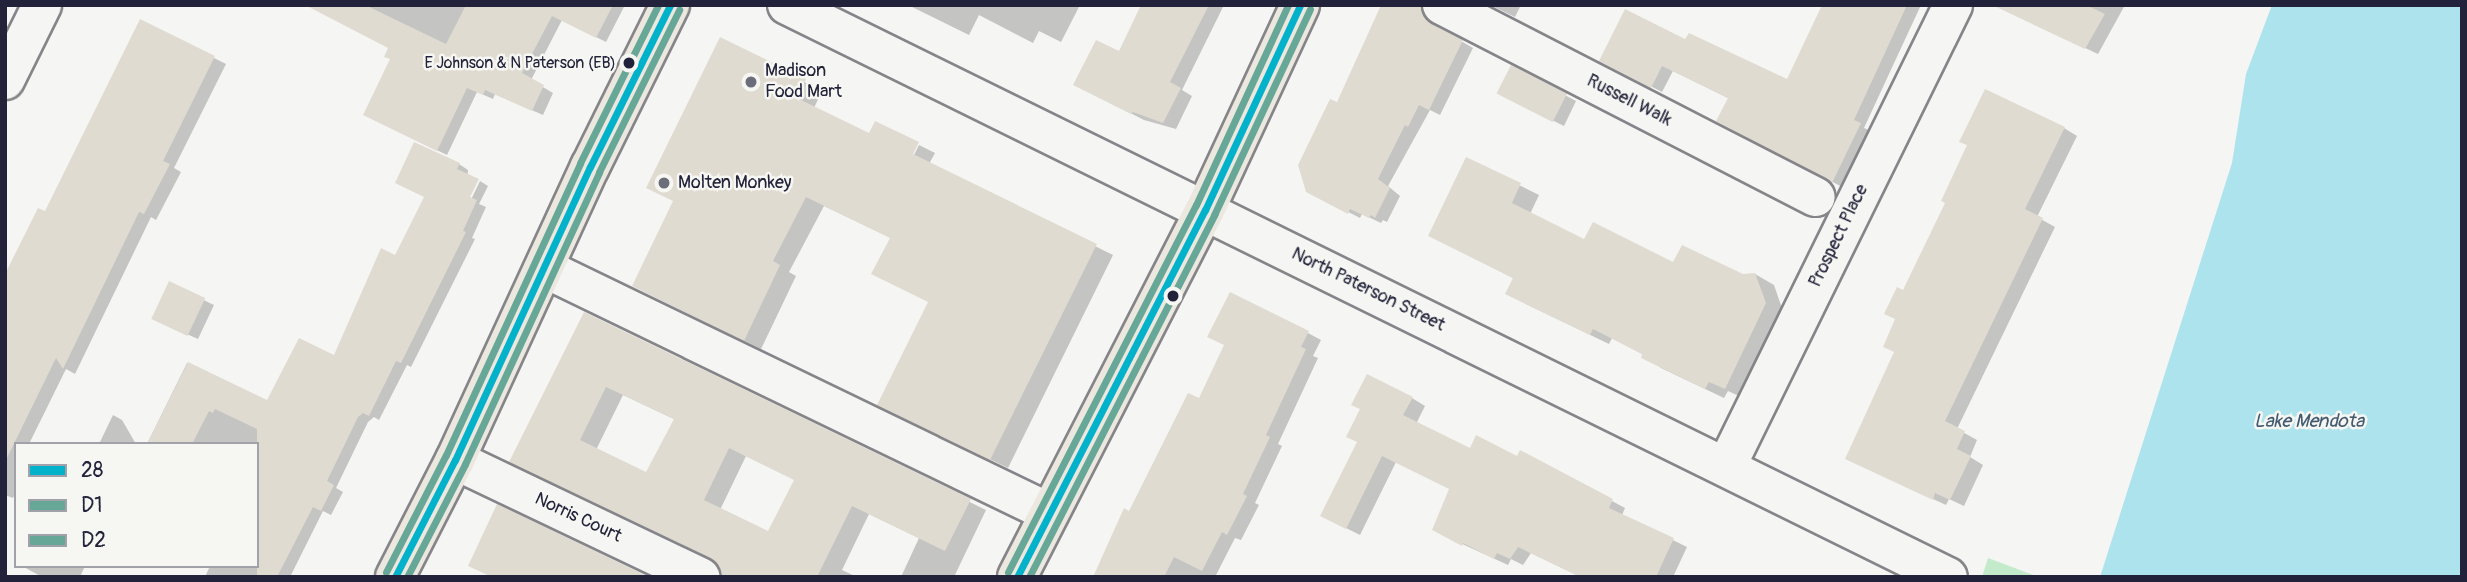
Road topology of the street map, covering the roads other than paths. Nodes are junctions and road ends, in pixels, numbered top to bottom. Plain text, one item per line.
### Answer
1 (42, 5) edge
2 (670, 5) edge
3 (787, 5) edge
4 (1300, 5) edge
5 (1442, 5) edge
6 (1953, 5) edge
7 (5, 80) edge
8 (1832, 205) junction
9 (1205, 210) junction
10 (544, 268) junction
11 (455, 460) junction
12 (1726, 467) junction
13 (1048, 512) junction
14 (696, 576) edge
15 (395, 577) edge
16 (1017, 577) edge
17 (1948, 577) edge

1 - 7 street
2 - 10 main road
3 - 9 street, North Paterson Street
4 - 9 main road
5 - 8 street, Russell Walk
6 - 8 street, Prospect Place
8 - 12 street, Prospect Place
9 - 12 street, North Paterson Street
9 - 13 main road
10 - 11 main road
10 - 13 street
11 - 14 street, Norris Court
11 - 15 main road
12 - 17 street, North Paterson Street
13 - 16 main road

